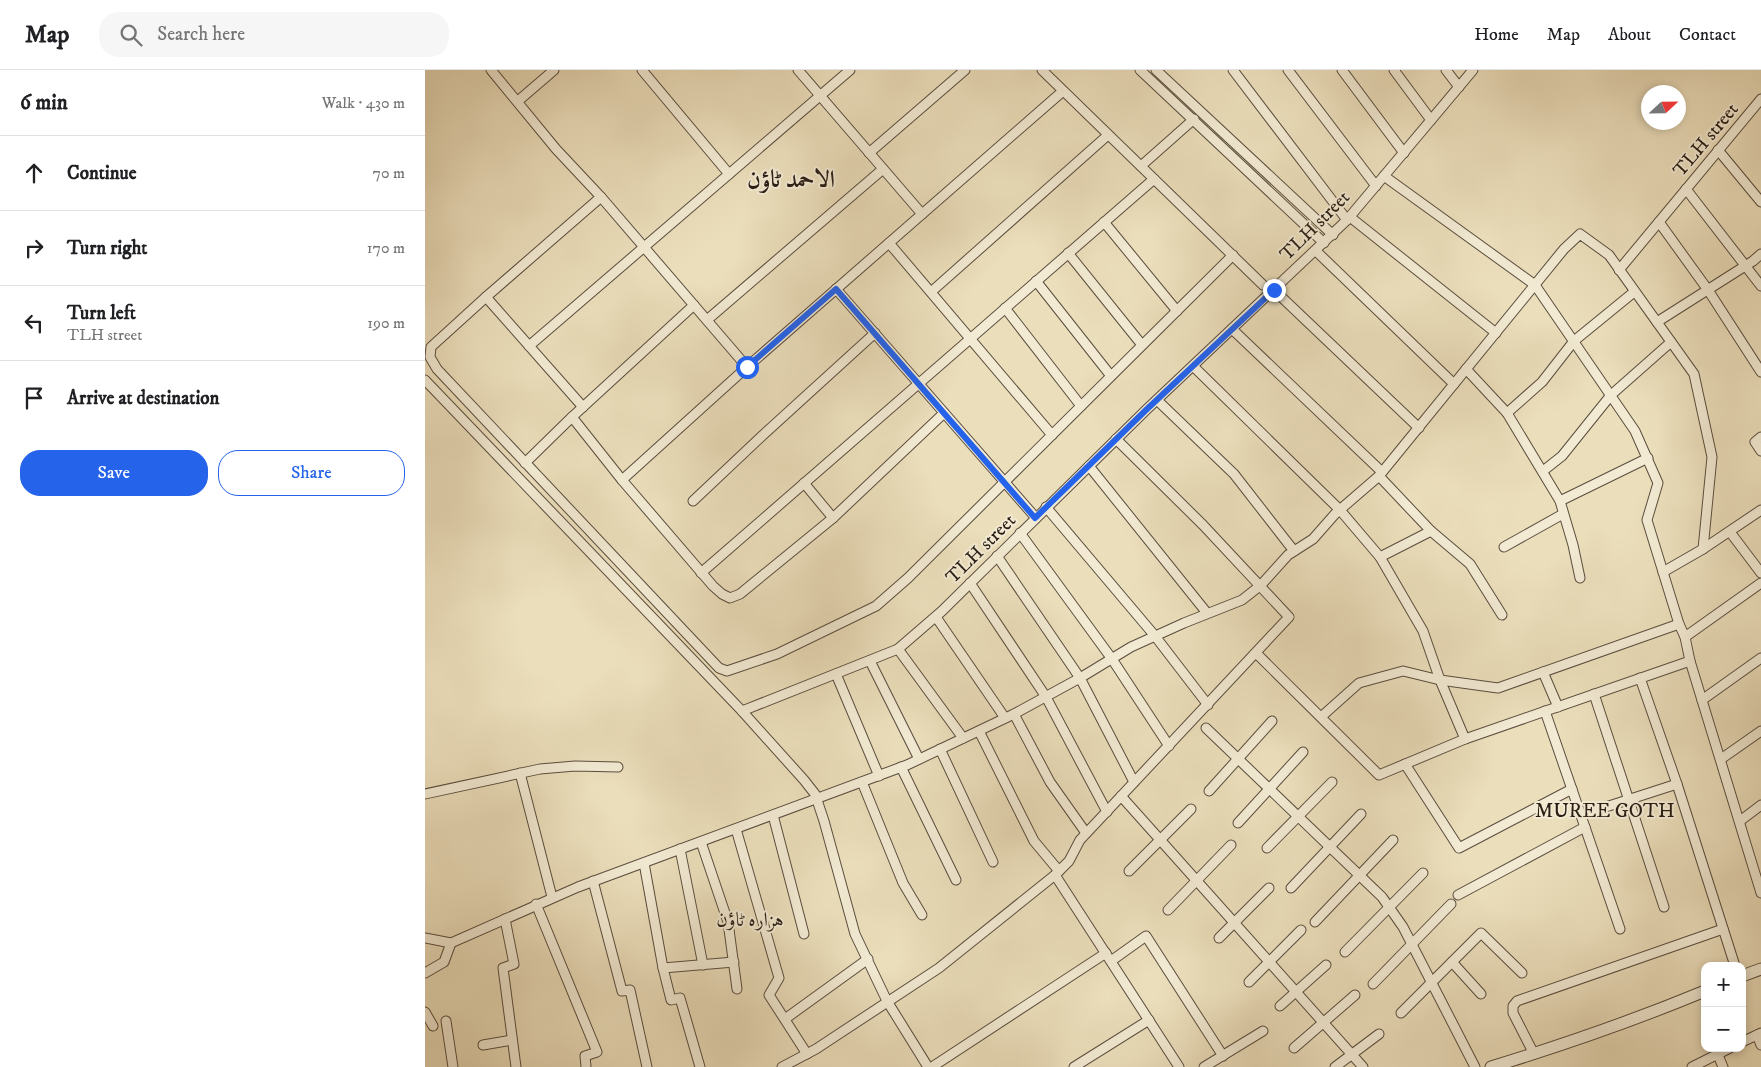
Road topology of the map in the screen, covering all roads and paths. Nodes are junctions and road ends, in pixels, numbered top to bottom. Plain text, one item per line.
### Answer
1 (491, 70) edge
2 (554, 70) edge
3 (642, 70) edge
4 (798, 70) edge
5 (850, 70) edge
6 (965, 70) edge
7 (1042, 70) edge
8 (1140, 70) edge
9 (1156, 70) edge
10 (1233, 70) edge
11 (1288, 70) edge
12 (1342, 70) edge
13 (1394, 70) edge
14 (1446, 70) edge
15 (1473, 70) edge
16 (1459, 87) junction
17 (1063, 91) junction
18 (820, 96) junction
19 (1761, 99) edge
20 (518, 101) junction
21 (1755, 107) junction
22 (1761, 114) edge
23 (1194, 120) junction
24 (1431, 120) junction
25 (1108, 135) junction
26 (1719, 150) junction
27 (1404, 152) junction
28 (869, 153) junction
29 (1141, 166) junction
30 (883, 169) junction
31 (729, 174) junction
32 (1384, 176) junction
33 (1154, 179) junction
34 (1376, 186) junction
35 (1686, 189) junction
36 (601, 197) junction
37 (1761, 202) edge
38 (922, 214) junction
39 (1349, 218) junction
40 (1104, 222) junction
41 (1659, 222) junction
42 (1333, 235) junction
43 (889, 243) junction
44 (1324, 243) junction
45 (644, 247) junction
46 (1315, 251) junction
47 (1068, 254) junction
48 (1761, 254) edge
49 (1233, 255) junction
50 (1747, 266) junction
51 (1619, 270) junction
52 (1036, 281) junction
53 (1263, 285) dead end
54 (1535, 285) junction
55 (1761, 286) edge
56 (836, 289) junction
57 (1274, 290) junction
58 (1708, 290) junction
59 (931, 292) junction
60 (1634, 292) junction
61 (486, 297) junction
62 (694, 305) junction
63 (1005, 308) junction
64 (1177, 311) junction
65 (707, 320) junction
66 (1657, 322) junction
67 (1232, 329) junction
68 (875, 333) junction
69 (1496, 333) junction
70 (970, 339) junction
71 (1574, 341) junction
72 (1671, 342) junction
73 (1142, 345) junction
74 (529, 346) junction
75 (1193, 366) junction
76 (747, 367) junction
77 (1466, 369) junction
78 (1761, 372) edge
79 (1111, 376) junction
80 (425, 380) edge
81 (919, 384) junction
82 (1454, 384) junction
83 (1611, 395) junction
84 (1157, 400) junction
85 (1081, 406) junction
86 (583, 408) junction
87 (944, 413) junction
88 (1507, 413) junction
89 (572, 418) junction
90 (1419, 428) junction
91 (1052, 435) junction
92 (1761, 437) edge
93 (1116, 440) junction
94 (1761, 452) edge
95 (1648, 458) junction
96 (525, 462) junction
97 (1089, 466) junction
98 (1543, 471) junction
99 (1381, 474) junction
100 (622, 480) junction
101 (804, 483) junction
102 (1004, 483) junction
103 (1560, 500) junction
104 (693, 501) dead end
105 (1046, 507) junction
106 (1339, 510) junction
107 (1761, 510) edge
108 (1563, 514) junction
109 (833, 518) junction
110 (1035, 518) junction
111 (1431, 531) junction
112 (1730, 532) junction
113 (1020, 533) junction
114 (1504, 547) dead end
115 (1703, 549) junction
116 (1294, 551) junction
117 (997, 556) junction
118 (1379, 557) junction
119 (1663, 572) junction
120 (701, 573) junction
121 (1761, 573) edge
122 (1580, 578) dead end
123 (970, 583) junction
124 (1761, 583) edge
125 (1261, 585) junction
126 (1207, 613) junction
127 (1502, 615) dead end
128 (936, 617) junction
129 (1679, 624) junction
130 (1155, 636) junction
131 (1685, 637) junction
132 (898, 649) junction
133 (1256, 653) junction
134 (1112, 658) junction
135 (1761, 658) edge
136 (870, 661) junction
137 (1690, 661) junction
138 (1543, 672) junction
139 (836, 674) junction
140 (1080, 678) junction
141 (1640, 678) junction
142 (1440, 680) junction
143 (1594, 694) junction
144 (1046, 697) junction
145 (1702, 700) junction
146 (1207, 704) junction
147 (1558, 706) junction
148 (742, 711) junction
149 (1545, 711) junction
150 (1009, 716) junction
151 (1321, 718) junction
152 (1272, 721) dead end
153 (1205, 728) dead end
154 (979, 731) junction
155 (1761, 731) edge
156 (963, 738) junction
157 (1465, 739) junction
158 (1169, 746) junction
159 (940, 749) junction
160 (1303, 752) dead end
161 (919, 759) junction
162 (1238, 759) junction
163 (1721, 759) junction
164 (1405, 764) junction
165 (618, 767) dead end
166 (901, 767) junction
167 (520, 773) junction
168 (879, 776) junction
169 (862, 782) junction
170 (1135, 782) junction
171 (1332, 782) dead end
172 (1677, 784) junction
173 (1269, 789) junction
174 (1572, 789) junction
175 (1209, 791) dead end
176 (425, 794) edge
177 (1121, 796) junction
178 (1628, 799) junction
179 (816, 800) junction
180 (1761, 805) edge
181 (1191, 809) dead end
182 (1107, 812) junction
183 (1361, 814) dead end
184 (773, 815) junction
185 (1581, 815) junction
186 (1297, 816) junction
187 (1740, 821) junction
188 (1238, 823) dead end
189 (1585, 827) junction
190 (736, 829) junction
191 (1086, 833) junction
192 (1160, 839) junction
193 (1393, 840) dead end
194 (701, 842) junction
195 (1231, 846) dead end
196 (1329, 847) junction
197 (1267, 848) dead end
198 (680, 849) junction
199 (993, 862) dead end
200 (644, 863) junction
201 (1129, 871) dead end
202 (1057, 873) junction
203 (1423, 873) dead end
204 (1359, 876) junction
205 (956, 880) dead end
206 (1197, 880) junction
207 (593, 881) junction
208 (1269, 888) dead end
209 (1291, 888) dead end
210 (1761, 893) edge
211 (1458, 895) dead end
212 (552, 897) junction
213 (536, 904) junction
214 (1451, 904) dead end
215 (1389, 907) junction
216 (1664, 907) dead end
217 (1168, 910) dead end
218 (922, 915) dead end
219 (505, 919) junction
220 (1315, 922) dead end
221 (1234, 923) junction
222 (1620, 929) dead end
223 (1723, 929) junction
224 (1301, 930) dead end
225 (804, 934) dead end
226 (425, 938) edge
227 (1219, 938) dead end
228 (451, 943) junction
229 (1412, 944) junction
230 (1345, 952) dead end
231 (1109, 957) junction
232 (868, 959) junction
233 (1269, 961) junction
234 (733, 962) junction
235 (1452, 962) junction
236 (1734, 962) edge
237 (703, 964) junction
238 (1325, 965) dead end
239 (663, 968) junction
240 (1761, 969) edge
241 (425, 973) edge
242 (1522, 973) dead end
243 (1746, 975) edge
244 (1249, 982) dead end
245 (1432, 982) junction
246 (1373, 984) dead end
247 (737, 989) dead end
248 (1296, 991) junction
249 (1481, 994) dead end
250 (1701, 994) edge
251 (1355, 995) dead end
252 (887, 1001) junction
253 (1279, 1006) dead end
254 (425, 1012) edge
255 (1401, 1013) dead end
256 (785, 1019) junction
257 (1149, 1020) junction
258 (446, 1021) dead end
259 (1323, 1022) junction
260 (433, 1026) dead end
261 (1263, 1031) dead end
262 (1379, 1034) dead end
263 (1759, 1034) edge
264 (512, 1040) junction
265 (1746, 1040) edge
266 (483, 1045) dead end
267 (1761, 1045) edge
268 (1294, 1048) dead end
269 (1721, 1052) edge
270 (807, 1054) junction
271 (1352, 1054) junction
272 (1534, 1054) junction
273 (1717, 1054) junction
274 (1223, 1056) junction
275 (786, 1066) edge
276 (453, 1067) edge
277 (515, 1067) edge
278 (586, 1067) edge
279 (647, 1067) edge
280 (700, 1067) edge
281 (928, 1067) edge
282 (933, 1067) edge
283 (1074, 1067) edge
284 (1179, 1067) edge
285 (1204, 1067) edge
286 (1335, 1067) edge
287 (1363, 1067) edge
288 (1475, 1067) edge
289 (1491, 1067) edge
290 (1692, 1067) edge
291 (1723, 1067) edge

1 - 20 street
2 - 20 street
3 - 31 street
4 - 18 street
5 - 18 street
6 - 28 street
7 - 17 street
8 - 23 street
9 - 42 street
10 - 39 street
11 - 34 street
12 - 27 street
13 - 24 street
14 - 16 street
15 - 16 street, TLH street
16 - 24 street, TLH street
17 - 25 street
17 - 38 street
18 - 28 street
18 - 31 street
19 - 21 street, TLH street
20 - 36 street
21 - 22 street
21 - 26 street, TLH street
23 - 29 street
23 - 44 street
24 - 27 street, TLH street
25 - 29 street
25 - 59 street
26 - 35 street, TLH street
26 - 37 street
27 - 32 street, TLH street
28 - 30 street
29 - 33 street
30 - 38 street
30 - 65 street
31 - 45 street
32 - 34 street, TLH street
32 - 54 street
33 - 40 street
33 - 49 street
34 - 39 street, TLH street
35 - 41 street, TLH street
35 - 50 street
36 - 45 street
36 - 61 street
38 - 43 street
39 - 42 street, TLH street
39 - 69 street
40 - 47 street
40 - 64 street
41 - 51 street, TLH street
41 - 58 street
42 - 44 street, TLH street
43 - 56 street
43 - 59 street
44 - 46 street, TLH street
45 - 62 street
45 - 74 street
46 - 57 street, TLH street
46 - 82 street
47 - 52 street
47 - 73 street
48 - 50 street
49 - 53 street
49 - 64 street
50 - 55 street
50 - 58 street
51 - 54 street
51 - 60 street
52 - 63 street
52 - 79 street
54 - 69 street
54 - 71 street
56 - 68 street
56 - 76 street
57 - 67 street, TLH street
57 - 90 street
58 - 66 street
58 - 78 street
59 - 70 street
60 - 66 street
60 - 71 street
61 - 74 street
61 - 96 street
62 - 65 street
62 - 86 street
63 - 70 street
63 - 85 street
64 - 73 street
65 - 76 street
66 - 72 street
67 - 75 street, TLH street
67 - 99 street
68 - 81 street
68 - 104 street
69 - 77 street
70 - 81 street
70 - 91 street
71 - 83 street
71 - 88 street
72 - 83 street
72 - 115 street
73 - 79 street
74 - 86 street
75 - 84 street, TLH street
75 - 106 street
76 - 100 street
77 - 82 street
77 - 88 street
79 - 85 street
80 - 148 street
81 - 87 street
81 - 101 street
82 - 90 street
83 - 95 street
83 - 98 street
84 - 93 street, TLH street
84 - 116 street
85 - 91 street
86 - 89 street
87 - 102 street
87 - 109 street
88 - 98 street
89 - 96 street
89 - 100 street
90 - 99 street
91 - 102 street
92 - 94 street
93 - 97 street, TLH street
93 - 125 street
95 - 103 street
95 - 119 street
96 - 102 street
97 - 105 street, TLH street
97 - 126 street
98 - 103 street
99 - 106 street
99 - 111 street
100 - 120 street
101 - 109 street
101 - 120 street
102 - 110 street
103 - 108 street
105 - 110 street, TLH street
105 - 130 street
106 - 116 street
106 - 118 street
107 - 112 street
108 - 114 street
108 - 122 street
109 - 120 street
110 - 113 street, TLH street
111 - 118 street
111 - 127 street
112 - 115 street
112 - 121 street
113 - 117 street, TLH street
113 - 134 street
115 - 119 street
116 - 125 street
117 - 123 street, TLH street
117 - 140 street
118 - 142 street
119 - 129 street
123 - 128 street, TLH street
123 - 144 street
124 - 131 street
125 - 126 street
125 - 133 street
126 - 130 street
128 - 132 street, TLH street
128 - 150 street
129 - 131 street
129 - 138 street
130 - 134 street
130 - 146 street
131 - 137 street
132 - 136 street, TLH street
132 - 156 street
133 - 146 street
133 - 151 street
134 - 140 street
134 - 158 street
135 - 145 street
136 - 139 street, TLH street
136 - 161 street
137 - 141 street
137 - 145 street
138 - 142 street
138 - 147 street
139 - 148 street, TLH street
139 - 168 street
140 - 144 street
140 - 170 street
141 - 143 street
141 - 172 street
142 - 151 street
142 - 157 street
143 - 147 street
143 - 178 street
144 - 150 street
144 - 182 street
145 - 163 street
146 - 158 street
147 - 149 street
148 - 179 street
149 - 157 street
149 - 174 street
150 - 154 street
150 - 191 street
151 - 164 street
152 - 162 street
153 - 162 street
154 - 156 street
154 - 202 street
155 - 163 street
156 - 159 street
157 - 164 street
158 - 170 street
159 - 161 street
159 - 199 street
160 - 173 street
161 - 166 street
162 - 173 street
162 - 175 street
163 - 187 street
164 - 174 street
165 - 167 street
166 - 168 street
166 - 205 street
167 - 176 street
167 - 212 street
168 - 169 street
169 - 179 street
169 - 218 street
170 - 177 street
171 - 186 street
172 - 178 street
172 - 223 street
173 - 186 street
173 - 188 street
174 - 185 street
177 - 182 street
177 - 192 street
178 - 185 street
178 - 216 street
179 - 184 street
179 - 232 street
180 - 187 street
181 - 192 street
182 - 191 street
183 - 196 street
184 - 190 street
184 - 225 street
185 - 189 street
186 - 196 street
186 - 197 street
187 - 210 street
189 - 211 street
189 - 222 street
190 - 194 street
190 - 256 street
191 - 202 street
192 - 201 street
192 - 206 street
193 - 204 street
194 - 198 street
194 - 234 street
195 - 206 street
196 - 204 street
196 - 209 street
198 - 200 street
198 - 237 street
200 - 207 street
200 - 239 street
202 - 231 street
202 - 252 street
203 - 215 street
204 - 215 street
204 - 220 street
206 - 217 street
206 - 221 street
207 - 212 street
207 - 279 street
208 - 221 street
212 - 213 street
213 - 219 street
213 - 278 street
214 - 229 street
215 - 229 street
215 - 230 street
219 - 228 street
219 - 264 street
221 - 227 street
221 - 233 street
223 - 236 street
223 - 272 street
224 - 233 street
226 - 228 street
228 - 241 street
229 - 245 street
229 - 246 street
231 - 257 street
231 - 274 street
231 - 282 street
232 - 252 street
232 - 256 street
233 - 244 street
233 - 248 street
234 - 237 street
234 - 247 street
235 - 242 street
235 - 245 street
235 - 249 street
237 - 239 street
238 - 248 street
239 - 280 street
240 - 243 street
245 - 255 street
245 - 288 street
248 - 253 street
248 - 259 street
250 - 272 street
251 - 259 street
252 - 270 street
252 - 281 street
254 - 260 street
256 - 270 street
257 - 283 street
257 - 284 street
258 - 276 street
259 - 268 street
259 - 271 street
261 - 274 street
262 - 271 street
263 - 265 street
263 - 267 street
264 - 266 street
264 - 277 street
269 - 273 street
270 - 275 street
271 - 286 street
271 - 287 street
272 - 289 street
273 - 290 street
273 - 291 street
274 - 285 street

